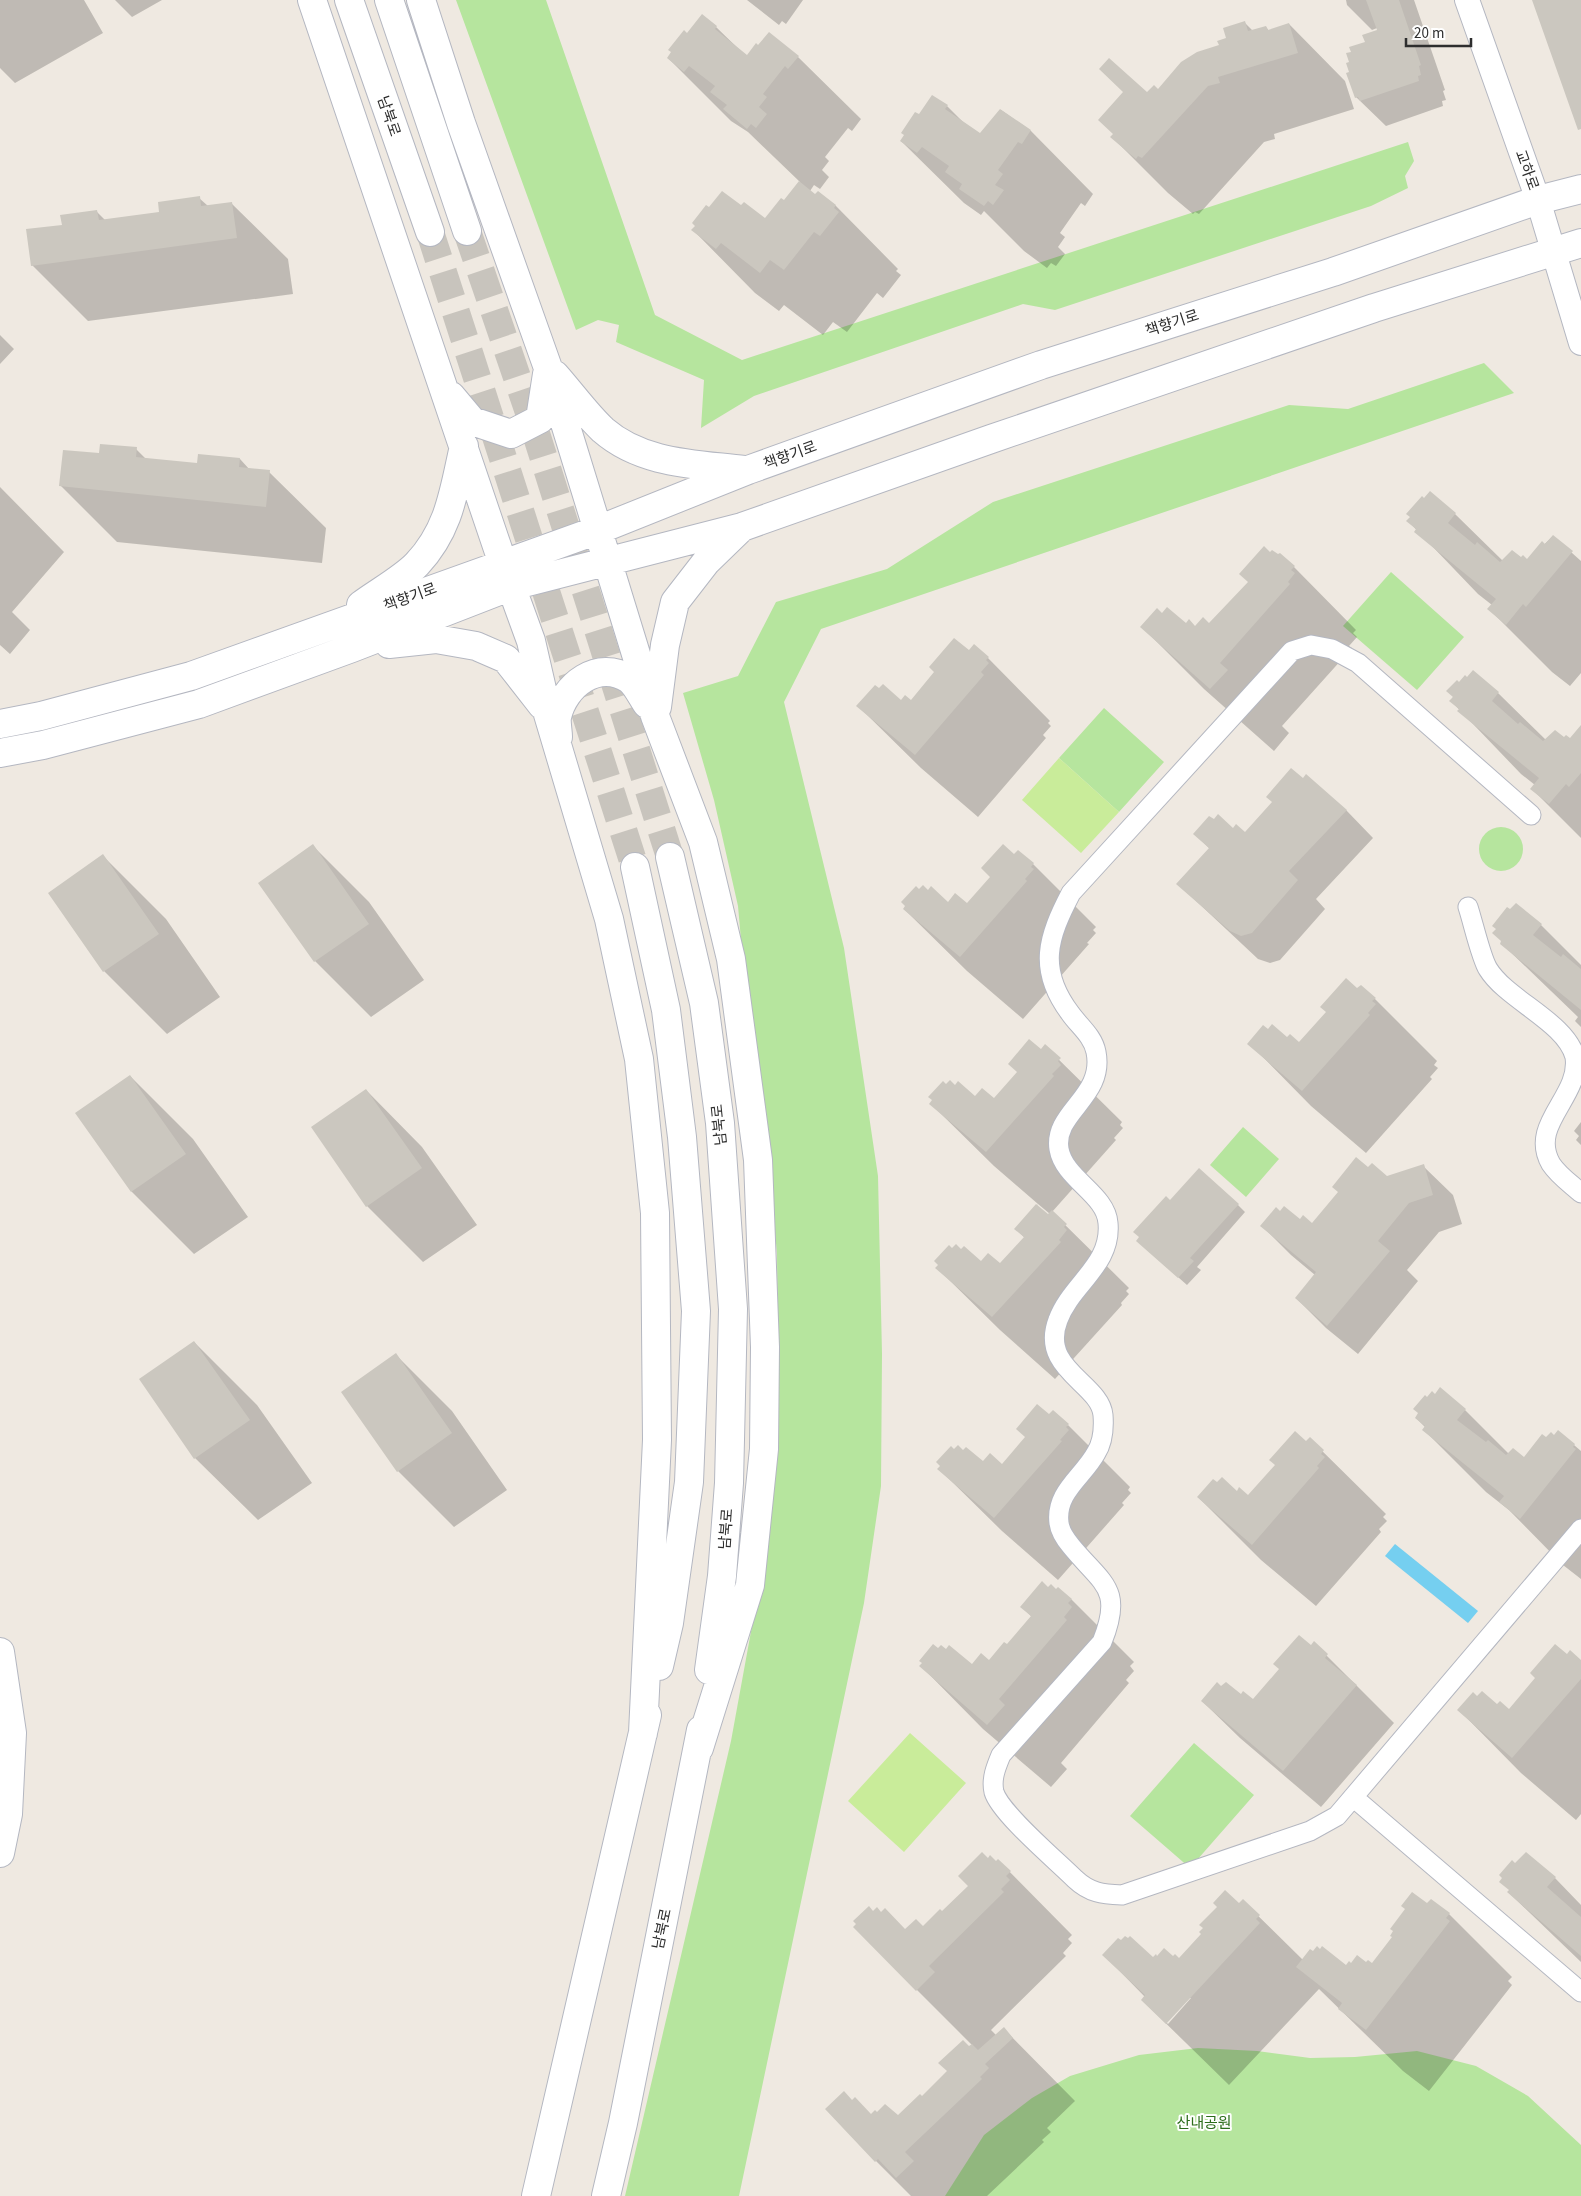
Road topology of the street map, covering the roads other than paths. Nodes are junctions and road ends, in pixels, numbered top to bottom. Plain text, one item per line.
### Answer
1 (312, 0) edge
2 (349, 0) edge
3 (389, 0) edge
4 (421, 0) edge
5 (1467, 0) edge
6 (1581, 190) edge
7 (1538, 200) junction
8 (467, 231) tunnel mouth
9 (430, 232) tunnel mouth
10 (1581, 243) edge
11 (1553, 252) junction
12 (1581, 343) edge
13 (548, 368) junction
14 (443, 386) junction
15 (464, 446) junction
16 (748, 470) junction
17 (742, 527) junction
18 (598, 530) junction
19 (608, 560) junction
20 (508, 575) junction
21 (334, 624) junction
22 (352, 648) junction
23 (547, 711) junction
24 (655, 716) junction
25 (0, 724) edge
26 (558, 746) junction
27 (0, 753) edge
28 (1531, 815) dead end
29 (670, 857) tunnel mouth
30 (635, 867) tunnel mouth
31 (1468, 907) dead end
32 (1581, 1194) edge
33 (1581, 1529) edge
34 (0, 1652) edge
35 (643, 1733) junction
36 (699, 1748) junction
37 (1353, 1797) junction
38 (0, 1853) edge
39 (1581, 1992) edge
40 (536, 2196) edge
41 (606, 2196) edge

1 - 14 main road
2 - 9 main road, 남북로
3 - 8 main road
4 - 13 main road
5 - 7 street, 교하로
6 - 7 main road, 책향기로
7 - 11 street, 교하로
7 - 16 main road, 책향기로
10 - 11 main road, 책향기로
11 - 12 street, 교하로
11 - 17 main road, 책향기로
13 - 14 main road
13 - 16 main road
13 - 18 main road
14 - 15 main road
15 - 20 main road
15 - 21 main road
16 - 18 main road, 책향기로
17 - 19 main road, 책향기로
17 - 24 main road
18 - 19 main road
18 - 20 main road, 책향기로
19 - 20 main road, 책향기로
19 - 24 main road
20 - 21 main road, 책향기로
20 - 22 main road, 책향기로
20 - 23 main road
21 - 25 main road, 책향기로
22 - 23 main road
22 - 27 main road, 책향기로
23 - 26 main road
24 - 26 main road
24 - 36 main road
26 - 35 main road
28 - 37 street
29 - 36 main road, 남북로
30 - 35 main road
31 - 32 street
33 - 37 street
34 - 38 main road
35 - 40 main road
36 - 41 main road, 남북로
37 - 39 street

